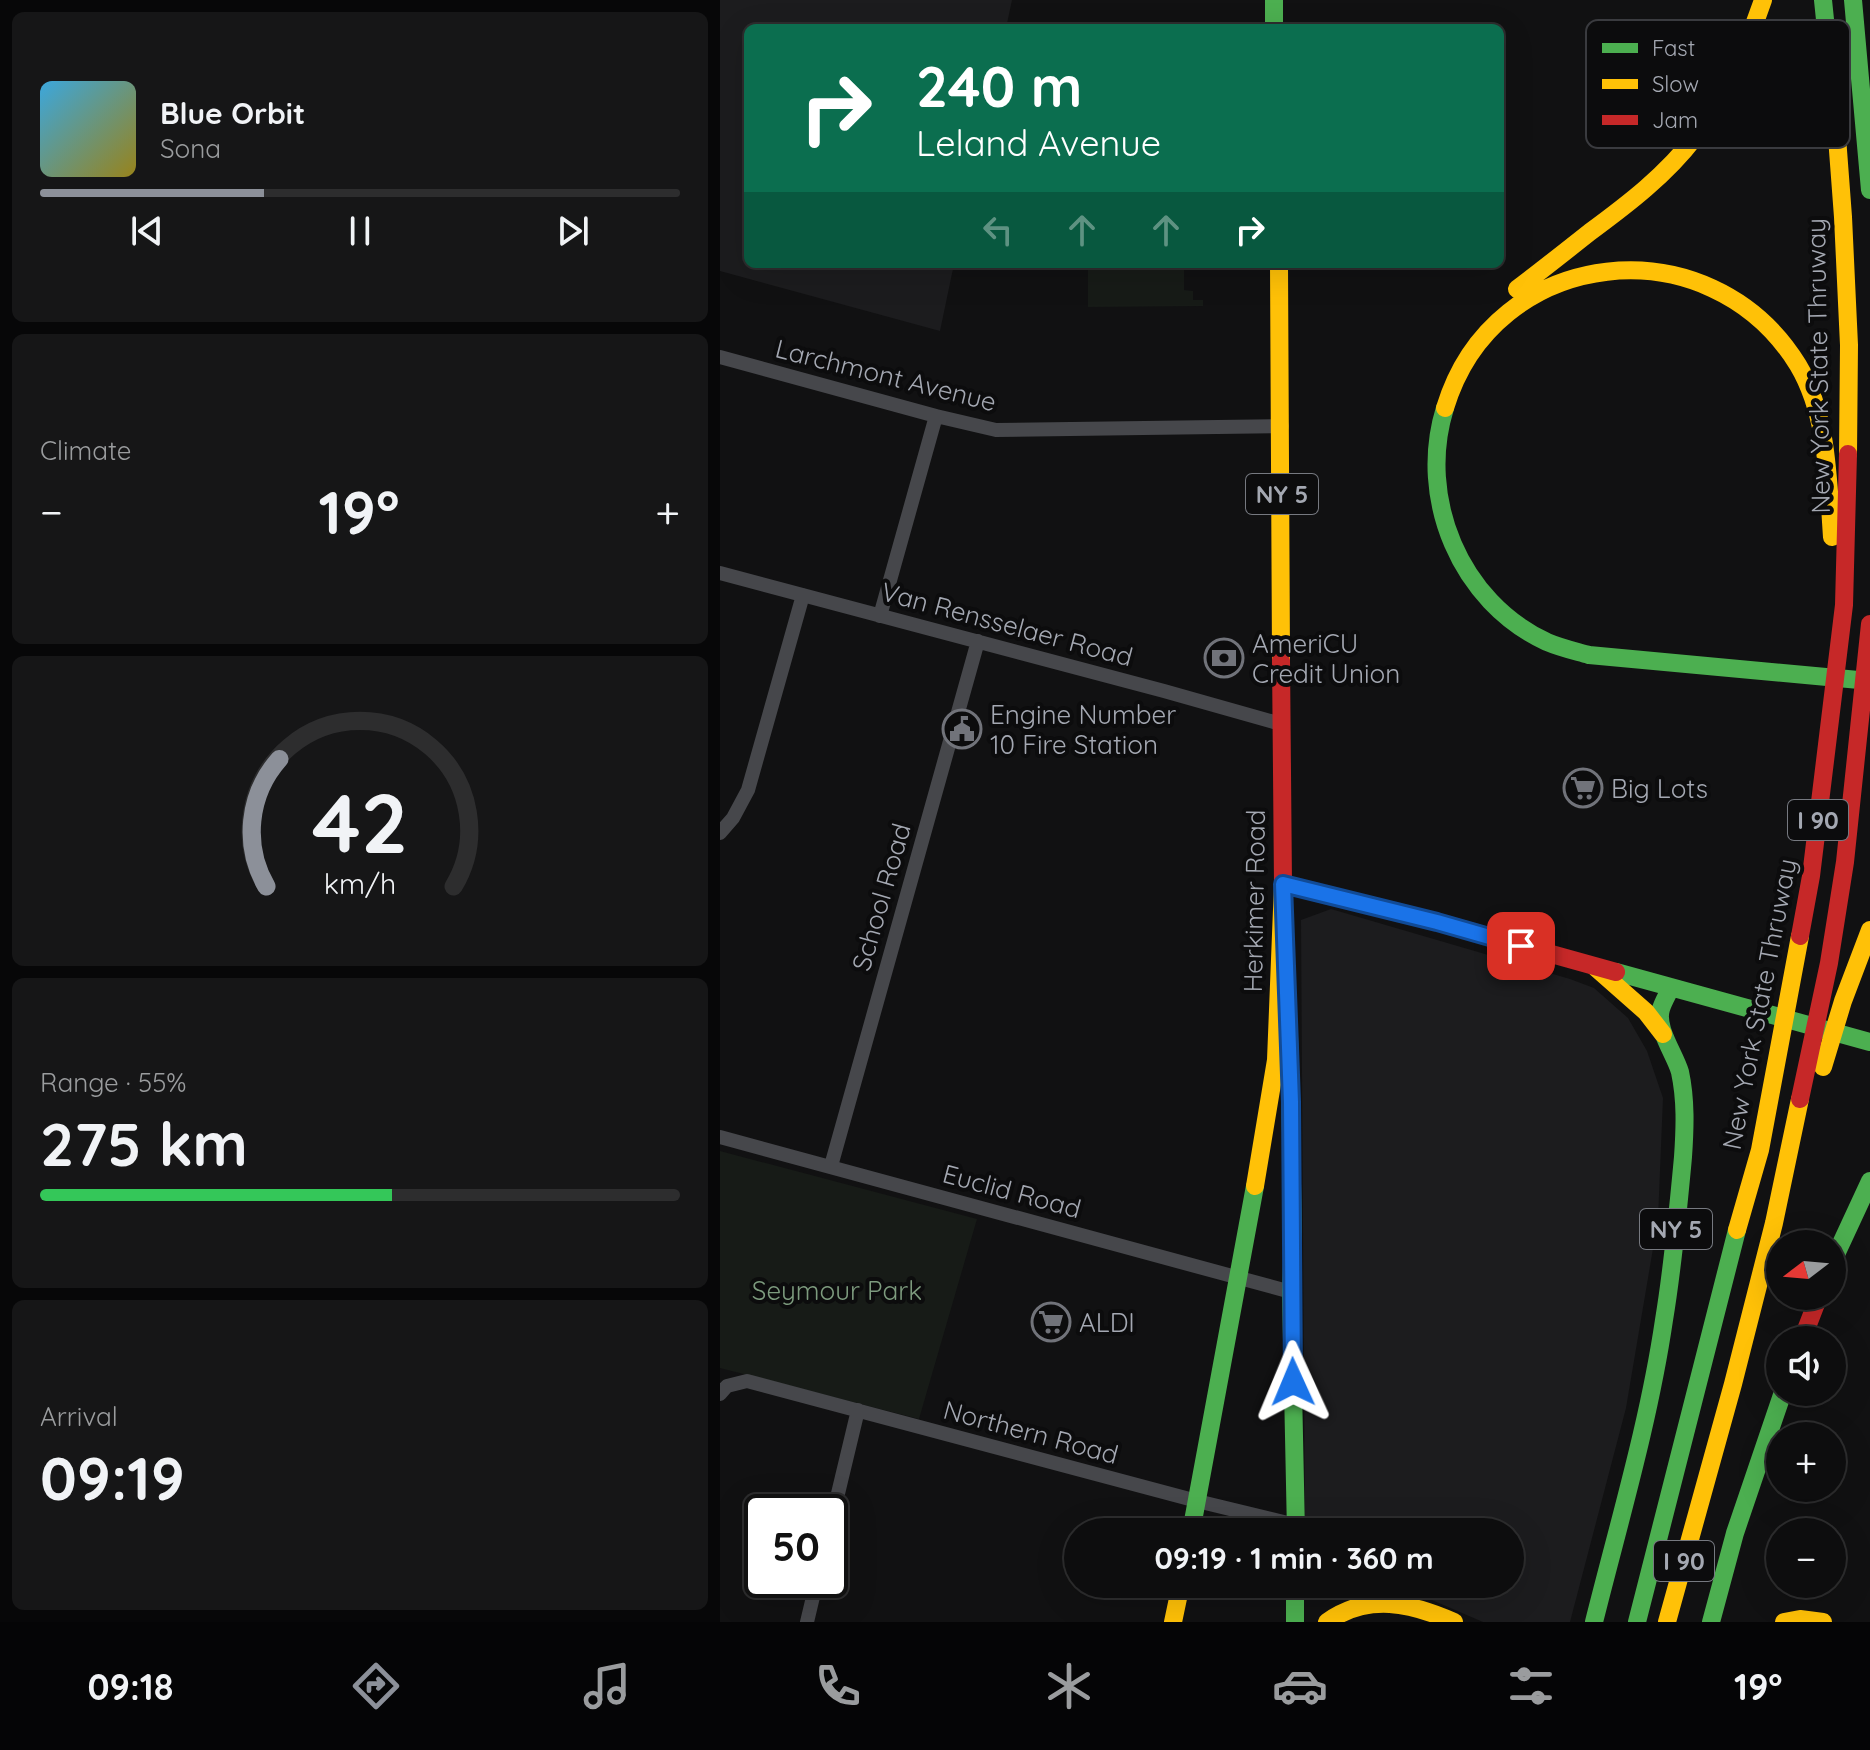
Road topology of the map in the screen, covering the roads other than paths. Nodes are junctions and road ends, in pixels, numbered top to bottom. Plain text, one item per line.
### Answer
1 (1274, 0) edge
2 (1763, 0) edge
3 (1823, 0) edge
4 (1853, 0) edge
5 (1863, 0) edge
6 (1756, 20) edge
7 (1825, 20) edge
8 (1274, 24) edge
9 (1870, 35) edge
10 (1685, 148) edge
11 (1838, 148) edge
12 (1870, 190) edge
13 (1279, 268) edge
14 (720, 357) edge
15 (936, 416) junction
16 (1282, 426) junction
17 (720, 573) edge
18 (803, 595) junction
19 (880, 616) junction
20 (1870, 624) edge
21 (978, 641) junction
22 (1838, 660) junction
23 (1768, 676) junction
24 (1870, 681) edge
25 (1870, 690) edge
26 (1281, 724) junction
27 (720, 833) edge
28 (1283, 884) junction
29 (1870, 930) edge
30 (1595, 967) junction
31 (1671, 987) junction
32 (1665, 1037) junction
33 (1870, 1042) edge
34 (720, 1137) edge
35 (831, 1166) junction
36 (1870, 1181) edge
37 (1774, 1223) junction
38 (1846, 1233) edge
39 (1239, 1278) junction
40 (1291, 1292) junction
41 (720, 1394) edge
42 (1778, 1406) edge
43 (858, 1410) junction
44 (838, 1494) edge
45 (1197, 1501) junction
46 (1194, 1518) edge
47 (1257, 1518) edge
48 (1296, 1518) edge
49 (813, 1598) edge
50 (1178, 1598) edge
51 (1295, 1598) edge
52 (807, 1622) edge
53 (1173, 1622) edge
54 (1295, 1622) edge
55 (1327, 1622) edge
56 (1454, 1622) edge
57 (1594, 1622) edge
58 (1637, 1622) edge
59 (1667, 1622) edge
60 (1711, 1622) edge
61 (1784, 1622) edge
62 (1823, 1622) edge

1 - 8 main road
2 - 6 main road
3 - 7 main road, New York State Thruway / I 90
4 - 12 main road
5 - 9 main road
10 - 23 main road
11 - 22 main road, New York State Thruway / I 90
13 - 16 main road, Herkimer Road / NY 5
14 - 15 street, Larchmont Avenue
15 - 16 street, Larchmont Avenue
15 - 19 street
16 - 26 main road, Herkimer Road / NY 5
17 - 18 street, Van Rensselaer Road
18 - 19 street, Van Rensselaer Road
18 - 27 street
19 - 21 street, Van Rensselaer Road
20 - 37 main road, I 90
21 - 26 street, Van Rensselaer Road
21 - 35 street, School Road
22 - 23 main road
22 - 58 main road, New York State Thruway / I 90
23 - 24 main road
23 - 25 main road
26 - 28 main road, Herkimer Road / NY 5
28 - 30 main road, NY 5
28 - 39 main road, Herkimer Road
28 - 40 main road
29 - 37 main road
30 - 31 main road, NY 5
30 - 32 main road, NY 5
31 - 32 main road
31 - 33 main road, NY 5
32 - 57 main road, NY 5
34 - 35 street, Euclid Road
35 - 39 street, Euclid Road
36 - 38 main road
37 - 59 main road, I 90
39 - 40 street, Euclid Road
39 - 45 main road, Herkimer Road
40 - 48 main road
41 - 43 street, Northern Road
42 - 60 main road
43 - 44 street
43 - 45 street, Northern Road
45 - 46 main road, Herkimer Road
45 - 47 street, Northern Road
49 - 52 street
50 - 53 main road
51 - 54 main road
55 - 56 main road
61 - 62 main road

